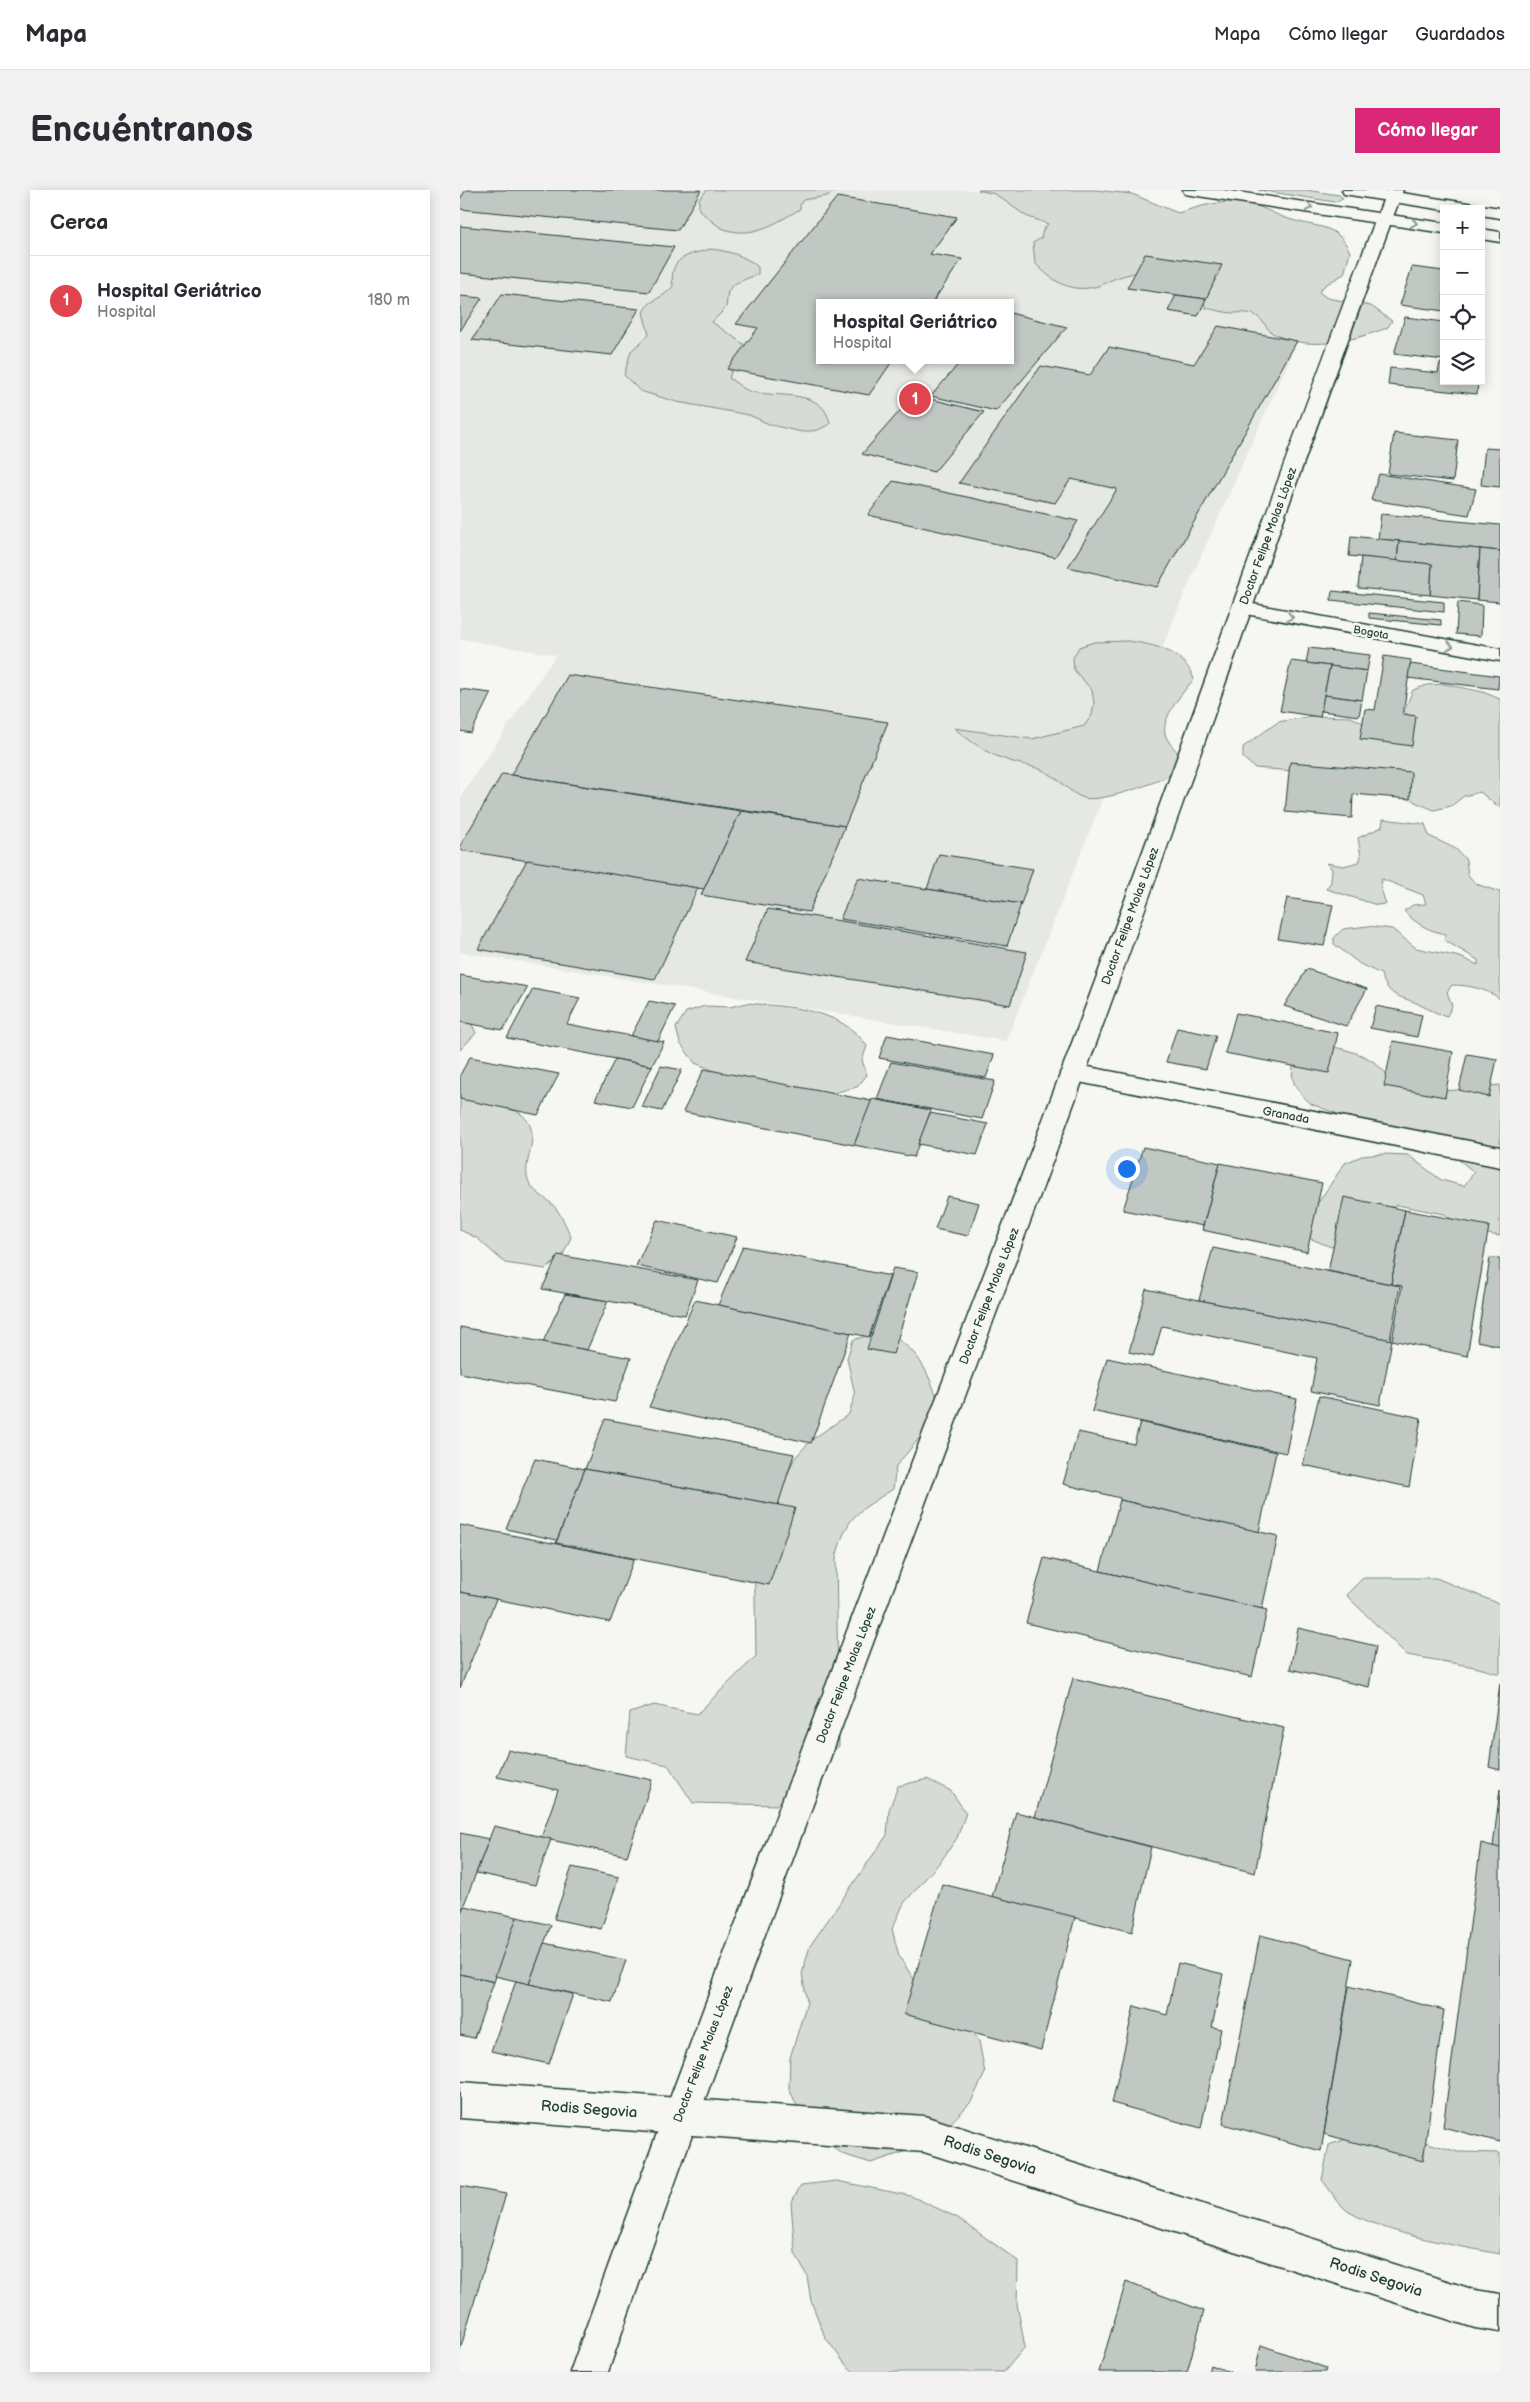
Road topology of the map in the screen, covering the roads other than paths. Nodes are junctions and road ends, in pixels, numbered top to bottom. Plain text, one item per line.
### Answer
1 (1192, 190) edge
2 (1350, 190) edge
3 (1394, 193) edge
4 (1452, 205) edge
5 (1485, 211) edge
6 (1500, 213) edge
7 (1384, 216) junction
8 (1440, 227) edge
9 (1485, 235) edge
10 (1500, 237) edge
11 (1242, 608) junction
12 (1500, 655) edge
13 (1073, 1073) junction
14 (1500, 1157) edge
15 (460, 2100) edge
16 (680, 2115) junction
17 (1500, 2313) edge
18 (589, 2372) edge

1 -> 7 main road
2 - 3 main road
3 - 4 main road
3 - 7 main road, Doctor Felipe Molas López
5 - 6 main road
7 -> 8 main road
7 - 11 main road, Doctor Felipe Molas López
9 - 10 main road
11 -> 12 main road, Bogota
11 - 13 main road, Doctor Felipe Molas López
13 - 14 main road, Granada
13 - 16 main road, Doctor Felipe Molas López
15 - 16 main road, Rodis Segovia
16 - 17 main road, Rodis Segovia
16 - 18 main road, Doctor Felipe Molas López

